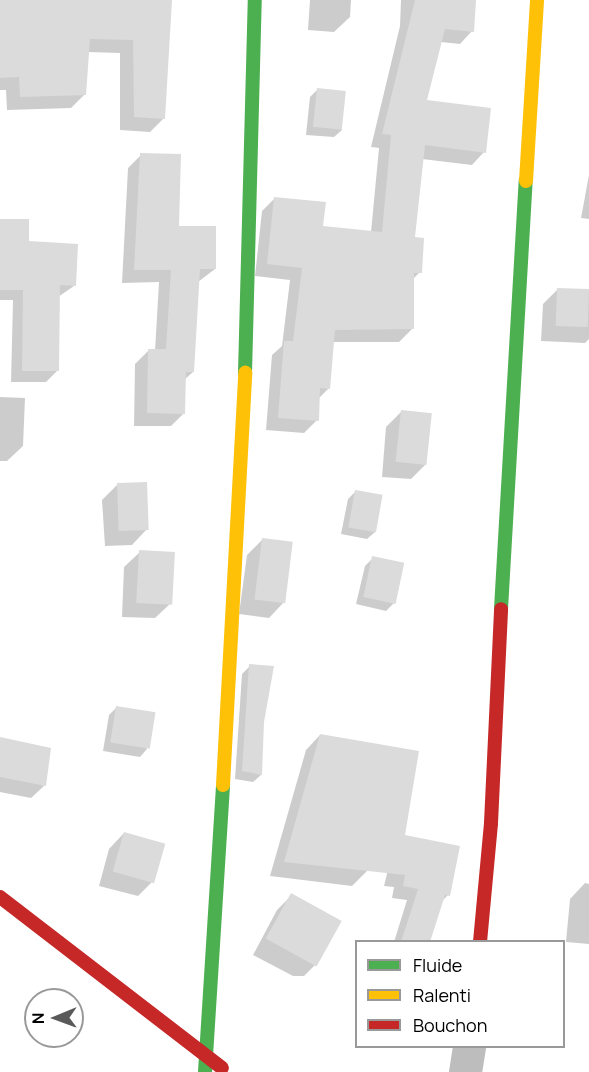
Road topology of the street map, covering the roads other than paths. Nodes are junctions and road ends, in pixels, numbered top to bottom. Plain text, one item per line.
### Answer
1 (255, 0) edge
2 (537, 0) edge
3 (0, 897) edge
4 (480, 940) edge
5 (469, 1048) edge
6 (206, 1065) edge
7 (227, 1072) edge
8 (465, 1072) edge

1 - 6 street
2 - 4 street
3 - 6 street
5 - 8 street
6 - 7 street

